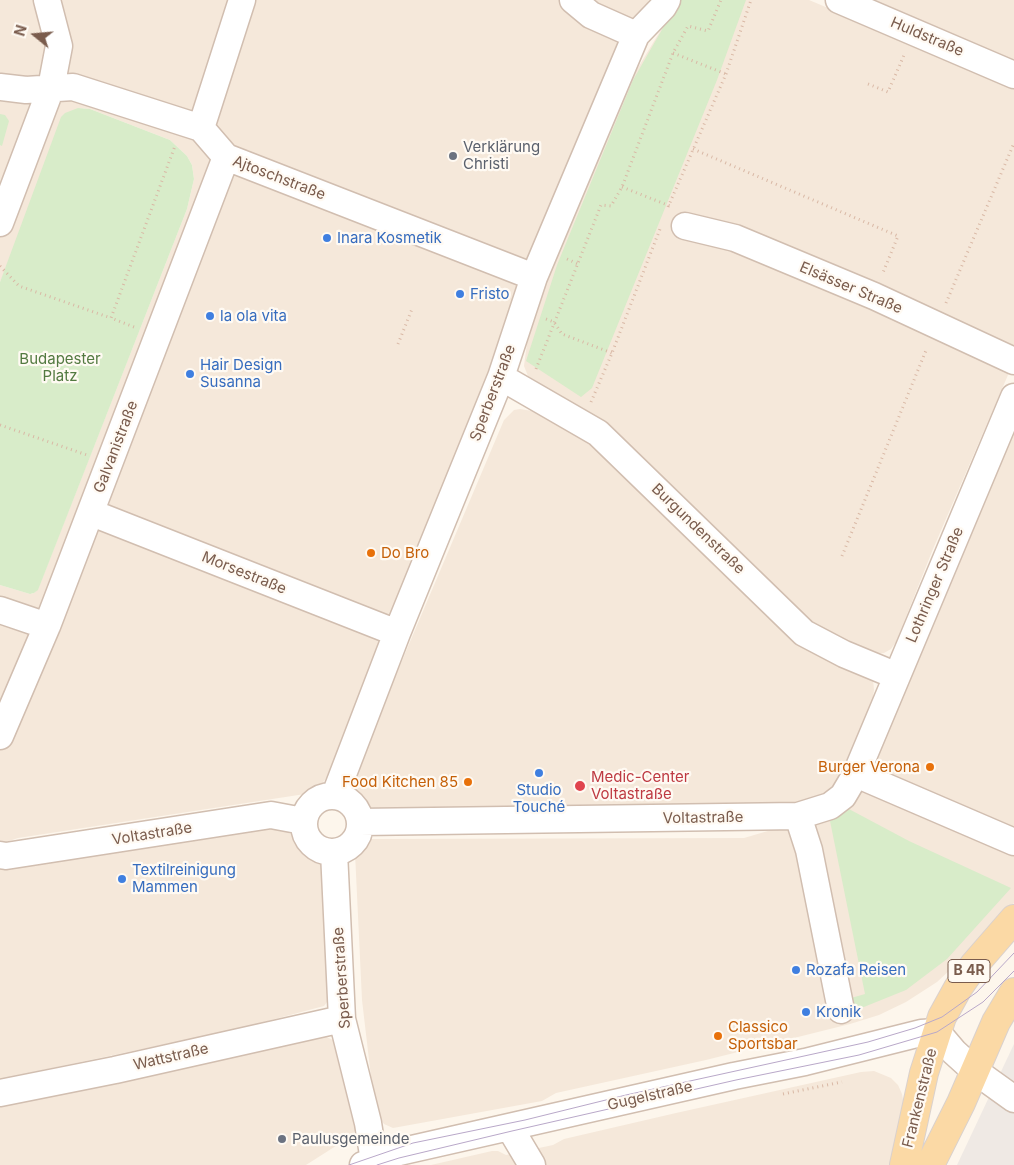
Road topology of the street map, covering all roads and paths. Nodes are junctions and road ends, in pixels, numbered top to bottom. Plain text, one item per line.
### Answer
1 (47, 0) edge
2 (242, 0) edge
3 (573, 0) edge
4 (667, 0) edge
5 (721, 0) edge
6 (751, 0) edge
7 (839, 0) edge
8 (749, 4) dead end
9 (914, 32) junction
10 (636, 35) junction
11 (673, 53) junction
12 (726, 74) dead end
13 (1014, 75) edge
14 (868, 84) dead end
15 (0, 87) edge
16 (51, 88) junction
17 (201, 128) junction
18 (1014, 142) edge
19 (693, 149) dead end
20 (226, 157) junction
21 (622, 187) junction
22 (669, 205) dead end
23 (0, 223) edge
24 (685, 226) dead end
25 (0, 266) edge
26 (534, 277) junction
27 (874, 296) junction
28 (412, 309) dead end
29 (524, 310) junction
30 (111, 318) junction
31 (554, 322) junction
32 (936, 325) junction
33 (158, 337) junction
34 (398, 344) dead end
35 (612, 353) dead end
36 (1014, 361) edge
37 (501, 377) junction
38 (527, 391) junction
39 (1014, 397) edge
40 (0, 424) edge
41 (110, 463) junction
42 (92, 512) junction
43 (842, 556) dead end
44 (0, 610) edge
45 (47, 626) junction
46 (397, 633) junction
47 (897, 676) junction
48 (0, 736) edge
49 (856, 774) junction
50 (335, 795) junction
51 (798, 816) junction
52 (303, 821) junction
53 (360, 822) junction
54 (1014, 842) edge
55 (334, 852) junction
56 (0, 855) edge
57 (1014, 919) edge
58 (1014, 992) edge
59 (841, 1010) dead end
60 (342, 1019) junction
61 (937, 1032) junction
62 (974, 1071) junction
63 (842, 1082) dead end
64 (0, 1093) edge
65 (783, 1094) dead end
66 (1014, 1099) edge
67 (510, 1128) junction
68 (369, 1163) edge
69 (532, 1165) edge
70 (904, 1165) edge
71 (930, 1165) edge

1 - 16 street
2 - 17 street
3 - 10 street
4 - 10 street, Sperberstraße
5 - 11 path
6 - 8 path
7 - 9 street, Huldstraße
9 - 13 street, Huldstraße
9 - 14 path
10 - 26 street, Sperberstraße
11 - 12 path
11 - 21 path
15 - 16 street
16 - 17 street
16 - 23 street
17 - 20 street, Ajtoschstraße
17 - 30 path
18 - 32 path
19 - 27 path
20 - 26 street, Ajtoschstraße
20 - 33 street, Galvanistraße
21 - 22 path
21 - 31 path
24 - 27 street, Elsässer Straße
25 - 30 path
26 - 29 street, Sperberstraße
27 - 32 street, Elsässer Straße
28 - 34 path
29 - 31 path
29 - 37 street, Sperberstraße
30 - 33 path
31 - 35 path
31 - 38 path
32 - 36 street, Elsässer Straße
32 - 43 path
33 - 41 street, Galvanistraße
37 - 38 street, Burgundenstraße
37 - 46 street, Sperberstraße
38 - 47 street, Burgundenstraße
39 - 47 street, Lothringer Straße
40 - 41 path
41 - 42 street, Galvanistraße
42 - 45 street, Galvanistraße
42 - 46 street, Morsestraße
44 - 45 street
45 - 48 street, Galvanistraße
46 - 50 street, Sperberstraße
47 - 49 street, Lothringer Straße
49 - 51 street, Voltastraße
49 - 54 street
50 - 52 street
50 - 53 street
51 - 53 street, Voltastraße
51 - 59 street
52 - 55 street
52 - 56 street, Voltastraße
53 - 55 street
55 - 60 street, Sperberstraße
57 - 61 main road, Frankenstraße / B 4R
58 - 62 main road, Frankenstraße
60 - 64 street, Wattstraße
60 - 68 street, Sperberstraße
61 - 62 street, Frankenstraße
61 - 67 street, Gugelstraße
61 - 70 main road, Frankenstraße / B 4R
62 - 66 street, Frankenstraße
62 - 71 main road, Frankenstraße
63 - 65 path
67 - 68 street, Gugelstraße
67 - 69 street

